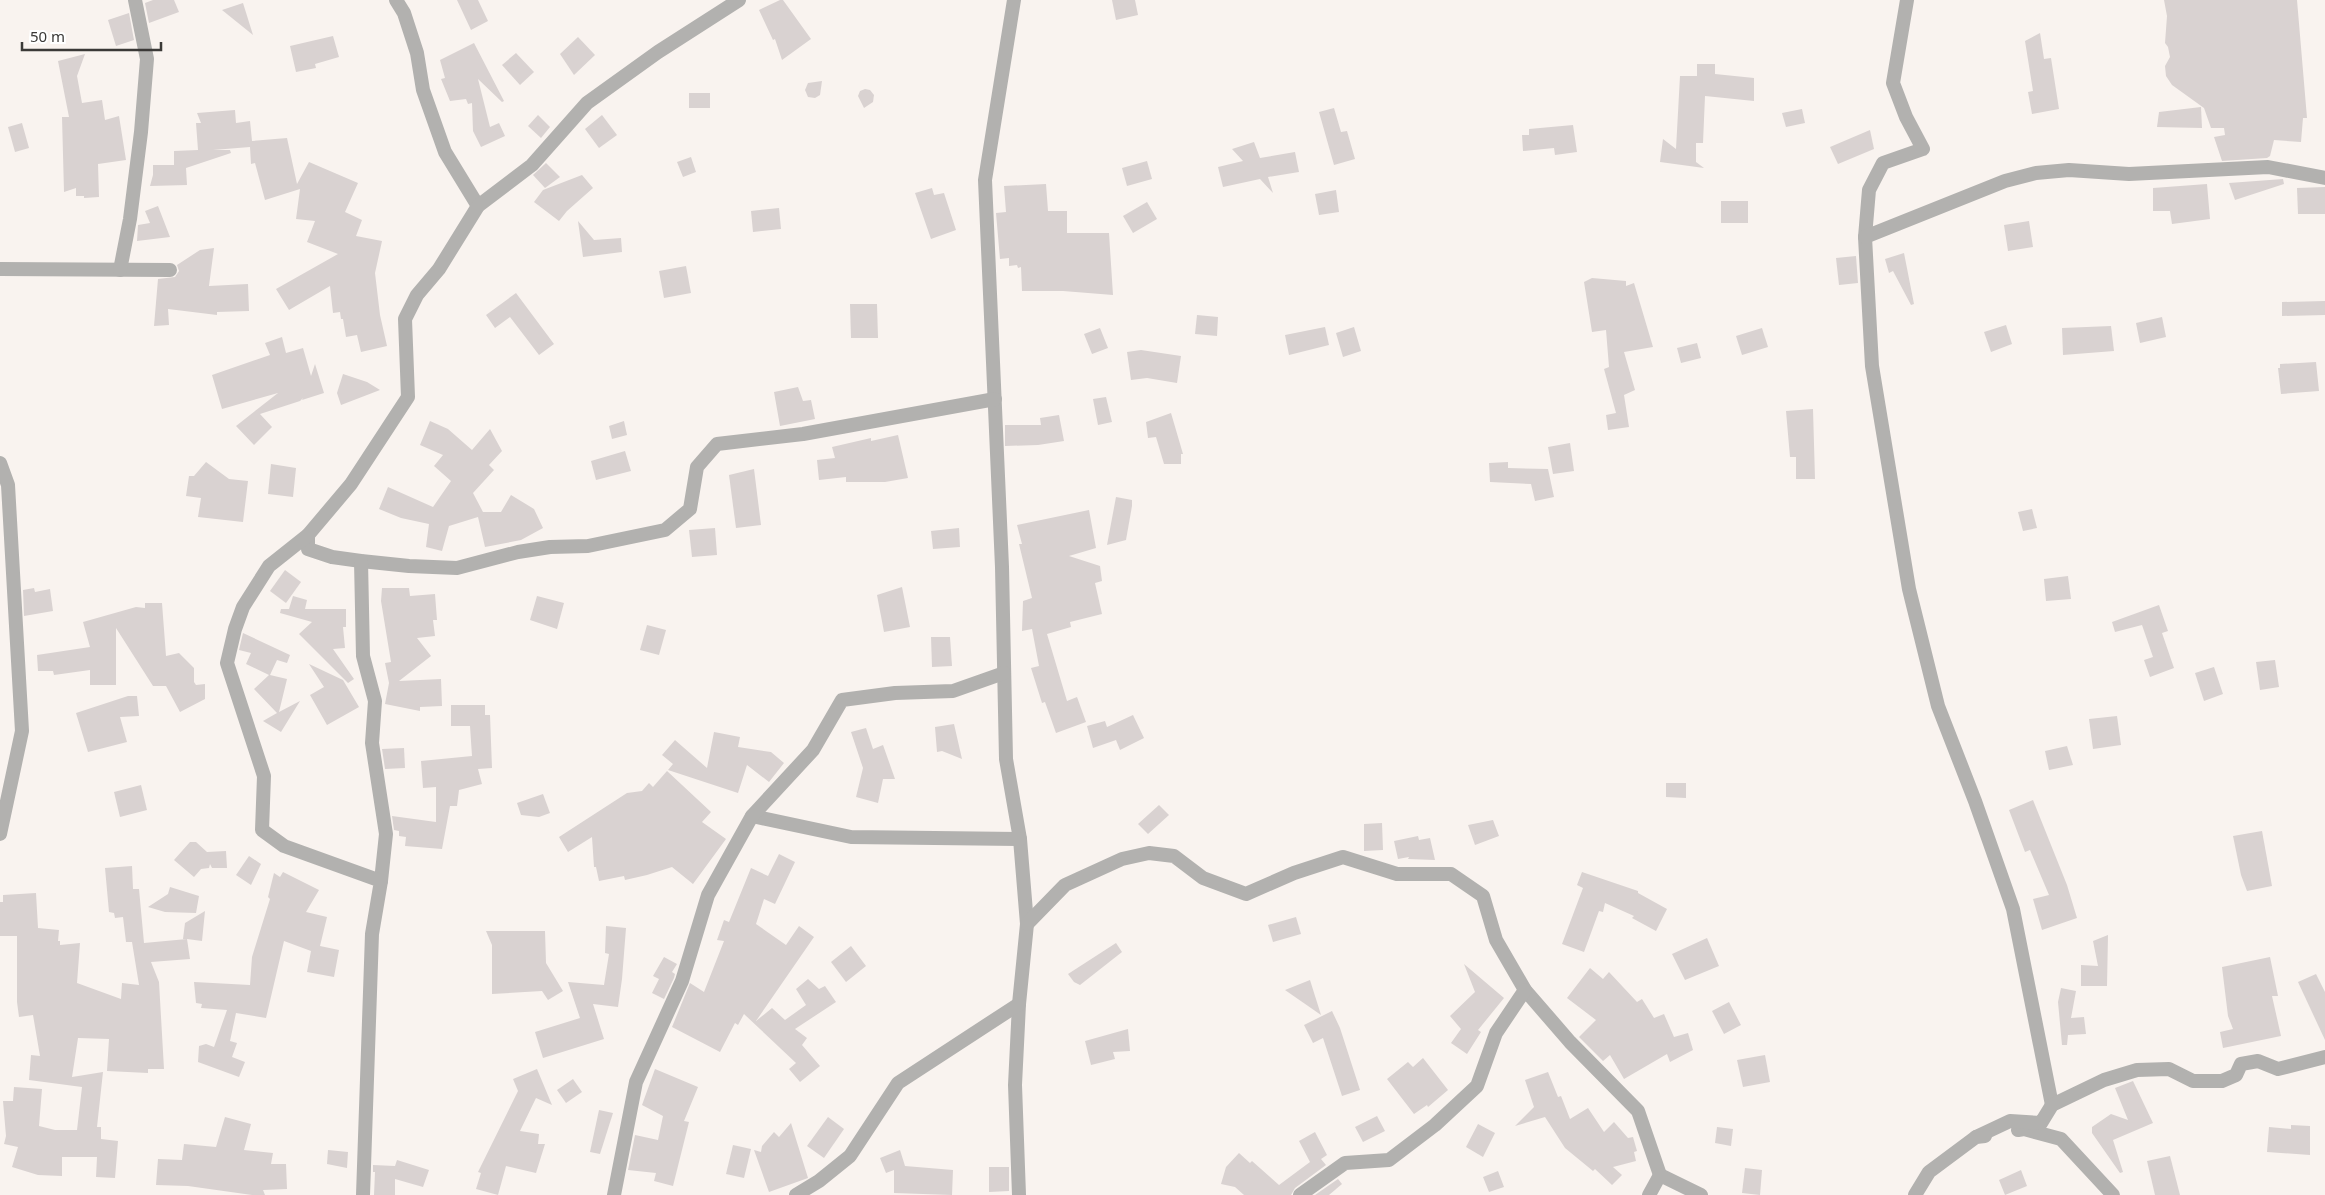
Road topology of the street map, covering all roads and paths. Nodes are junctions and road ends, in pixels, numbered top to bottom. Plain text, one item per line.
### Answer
1 (135, 0) edge
2 (396, 0) edge
3 (739, 0) edge
4 (1014, 0) edge
5 (1907, 0) edge
6 (2325, 178) edge
7 (478, 206) junction
8 (1865, 237) junction
9 (0, 269) edge
10 (120, 270) junction
11 (170, 270) dead end
12 (995, 399) junction
13 (0, 464) edge
14 (308, 535) junction
15 (361, 561) junction
16 (1004, 673) junction
17 (752, 816) junction
18 (0, 834) edge
19 (1020, 839) junction
20 (381, 881) junction
21 (1027, 924) junction
22 (1525, 990) junction
23 (1019, 1004) junction
24 (2325, 1057) edge
25 (2052, 1105) junction
26 (1976, 1137) junction
27 (1660, 1175) junction
28 (619, 1194) edge
29 (363, 1195) edge
30 (796, 1195) edge
31 (1019, 1195) edge
32 (1300, 1195) edge
33 (1649, 1195) edge
34 (1701, 1195) edge
35 (1915, 1195) edge
36 (2113, 1195) edge

1 - 10 street
2 - 7 street
3 - 7 street
4 - 12 street
5 - 8 street
6 - 8 street
7 - 14 street
8 - 25 street
9 - 10 street
10 - 11 street
12 - 15 street
12 - 16 street
13 - 18 street
14 - 15 street
14 - 20 street
15 - 20 street
16 - 17 street
16 - 19 street
17 - 19 street
17 - 28 street
19 - 21 street
20 - 29 street
21 - 22 street
21 - 23 street
22 - 27 street
22 - 32 street
23 - 30 street
23 - 31 street
24 - 25 street
25 - 26 street
26 - 35 street
26 - 36 street
27 - 33 street
27 - 34 street

